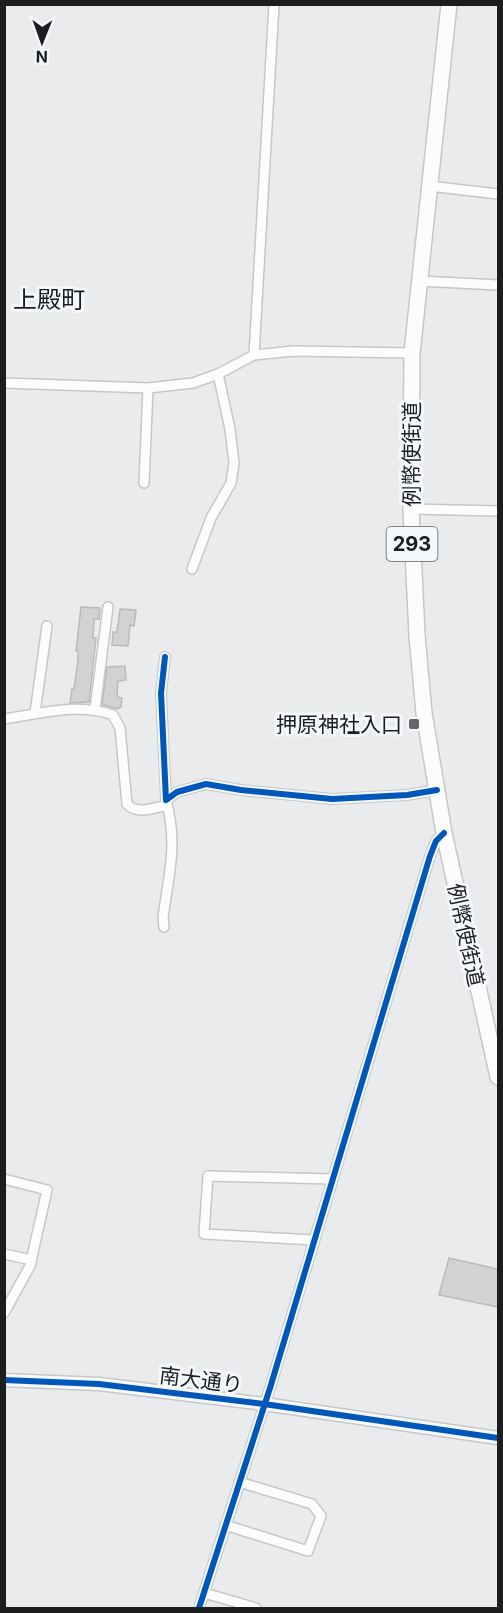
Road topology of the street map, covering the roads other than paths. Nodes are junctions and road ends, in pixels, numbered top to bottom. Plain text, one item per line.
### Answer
1 (274, 4) edge
2 (449, 4) edge
3 (429, 186) junction
4 (498, 194) edge
5 (419, 281) junction
6 (498, 285) edge
7 (412, 353) junction
8 (254, 355) junction
9 (218, 374) junction
10 (4, 383) edge
11 (148, 387) junction
12 (144, 483) dead end
13 (411, 509) junction
14 (498, 511) edge
15 (192, 569) dead end
16 (108, 606) dead end
17 (47, 626) dead end
18 (165, 657) dead end
19 (95, 709) junction
20 (35, 713) junction
21 (4, 719) edge
22 (437, 790) junction
23 (167, 802) junction
24 (444, 833) junction
25 (164, 927) dead end
26 (498, 1077) edge
27 (4, 1179) edge
28 (332, 1179) junction
29 (314, 1240) junction
30 (4, 1254) edge
31 (32, 1260) junction
32 (8, 1299) edge
33 (4, 1313) edge
34 (4, 1380) edge
35 (264, 1404) junction
36 (498, 1438) edge
37 (239, 1482) junction
38 (225, 1525) junction
39 (204, 1593) junction
40 (199, 1608) edge
41 (254, 1608) edge

1 - 8 street
2 - 3 highway, 例幣使街道 / 293
3 - 4 street
3 - 5 highway, 例幣使街道 / 293
5 - 6 street
5 - 7 highway, 例幣使街道 / 293
7 - 8 street
7 - 13 highway, 例幣使街道 / 293
8 - 9 street
9 - 11 street
9 - 15 street
10 - 11 street
11 - 12 street
13 - 14 street
13 - 22 highway, 例幣使街道 / 293
16 - 19 street
17 - 20 street
18 - 23 street
19 - 20 street
19 - 23 street
20 - 21 street
22 - 23 street
22 - 24 highway, 例幣使街道 / 293
23 - 25 street
24 - 26 highway, 例幣使街道 / 293
24 - 28 street
27 - 31 street
28 - 29 street
28 - 29 street
29 - 35 street
30 - 31 street
31 - 32 street
32 - 33 street
34 - 35 street, 南大通り
35 - 36 street, 南大通り
35 - 37 street
37 - 38 street
37 - 38 street
38 - 39 street
39 - 40 street
39 - 41 street

